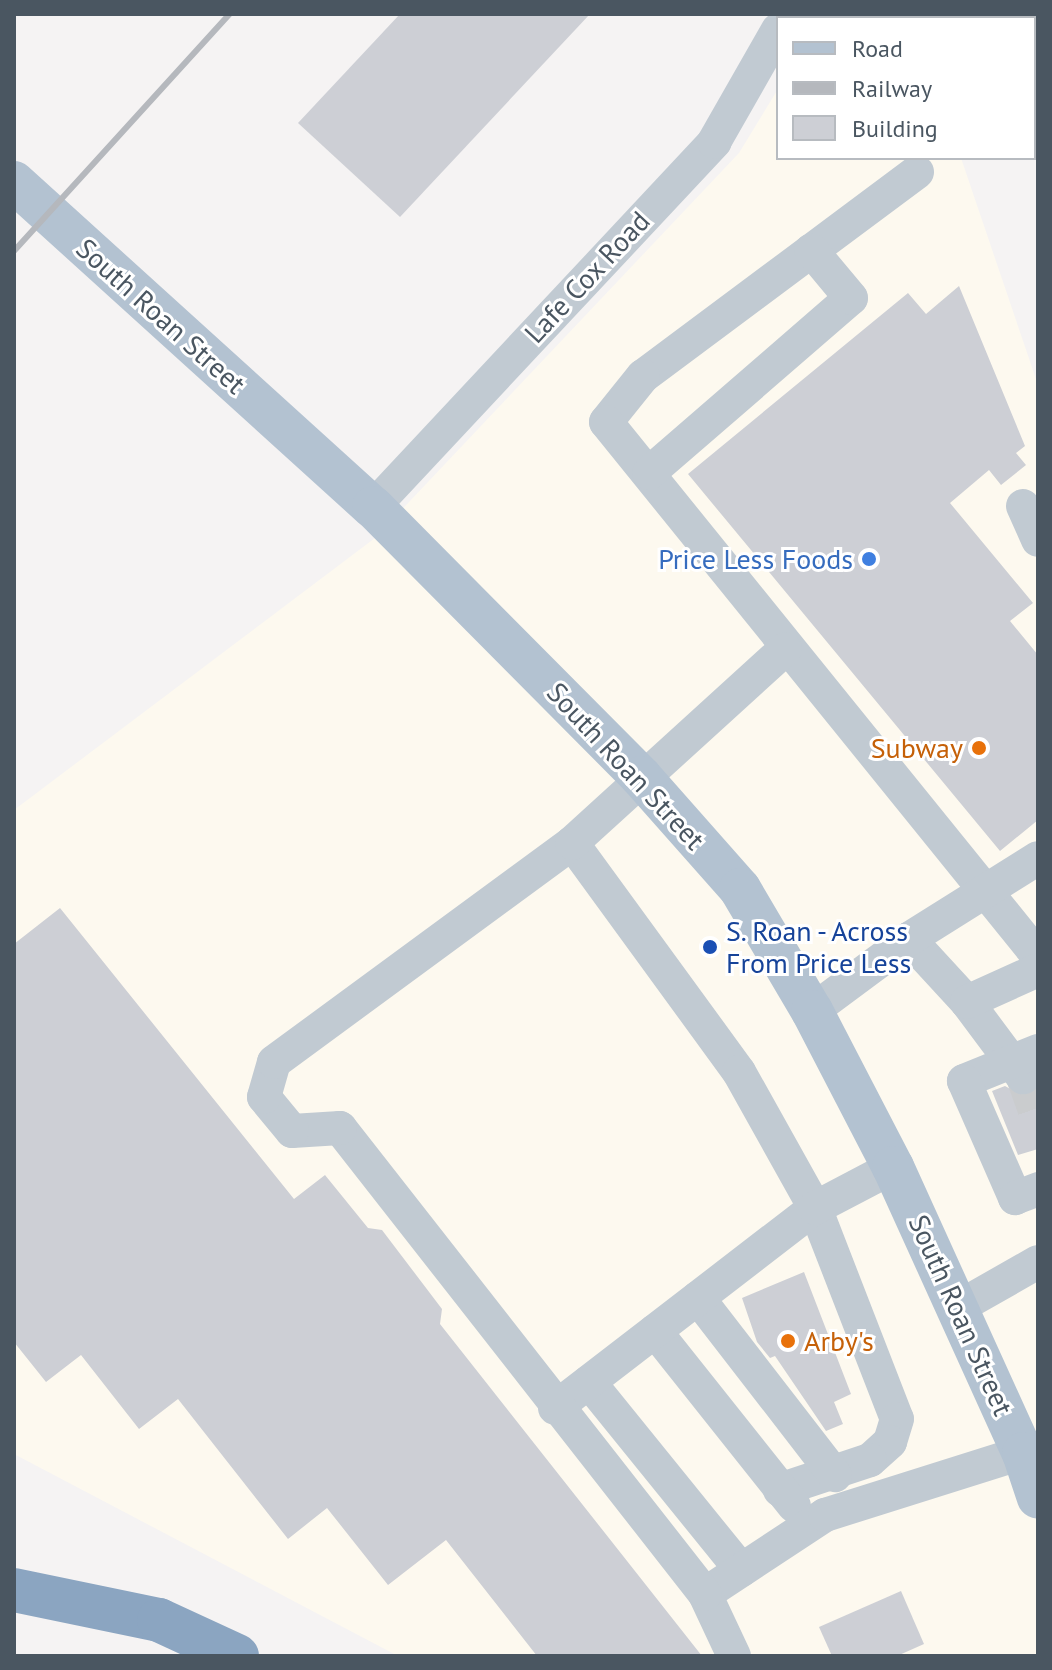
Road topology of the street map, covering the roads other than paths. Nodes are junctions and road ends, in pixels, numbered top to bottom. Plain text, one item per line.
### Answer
1 (776, 34) edge
2 (917, 172) dead end
3 (14, 182) edge
4 (811, 250) junction
5 (649, 473) junction
6 (1023, 506) dead end
7 (373, 507) junction
8 (1038, 540) edge
9 (785, 649) junction
10 (641, 777) junction
11 (572, 843) junction
12 (1038, 858) edge
13 (982, 890) junction
14 (909, 939) junction
15 (1038, 956) edge
16 (1038, 970) edge
17 (967, 1002) junction
18 (812, 1011) junction
19 (1024, 1063) edge
20 (893, 1167) junction
21 (1038, 1189) edge
22 (815, 1208) junction
23 (1038, 1262) edge
24 (698, 1298) junction
25 (957, 1308) junction
26 (655, 1331) junction
27 (589, 1382) junction
28 (555, 1408) junction
29 (1031, 1451) edge
30 (835, 1475) junction
31 (780, 1490) junction
32 (1038, 1498) edge
33 (811, 1525) junction
34 (741, 1570) junction
35 (14, 1590) edge
36 (705, 1594) junction
37 (237, 1656) edge
38 (734, 1656) edge

1 - 7 street, Lafe Cox Road
2 - 4 street
3 - 7 main road, South Roan Street
4 - 5 street
4 - 5 street
5 - 9 street
6 - 8 street
7 - 10 main road, South Roan Street
9 - 10 street
9 - 13 street
10 - 11 street
10 - 18 main road, South Roan Street
11 - 22 street
11 - 28 street
12 - 13 street
13 - 14 street
13 - 15 street
14 - 17 street
14 - 18 street
16 - 17 street
17 - 19 street
18 - 20 main road, South Roan Street
19 - 21 street
20 - 22 street
20 - 25 main road, South Roan Street
22 - 24 street
22 - 30 street
23 - 25 street
24 - 26 street
24 - 30 street
25 - 29 main road, South Roan Street
26 - 27 street
26 - 31 street
27 - 28 street
27 - 34 street
28 - 36 street
29 - 32 main road, South Roan Street
29 - 33 street
30 - 31 street
31 - 33 street
33 - 34 street
34 - 36 street
35 - 37 highway
36 - 38 street

